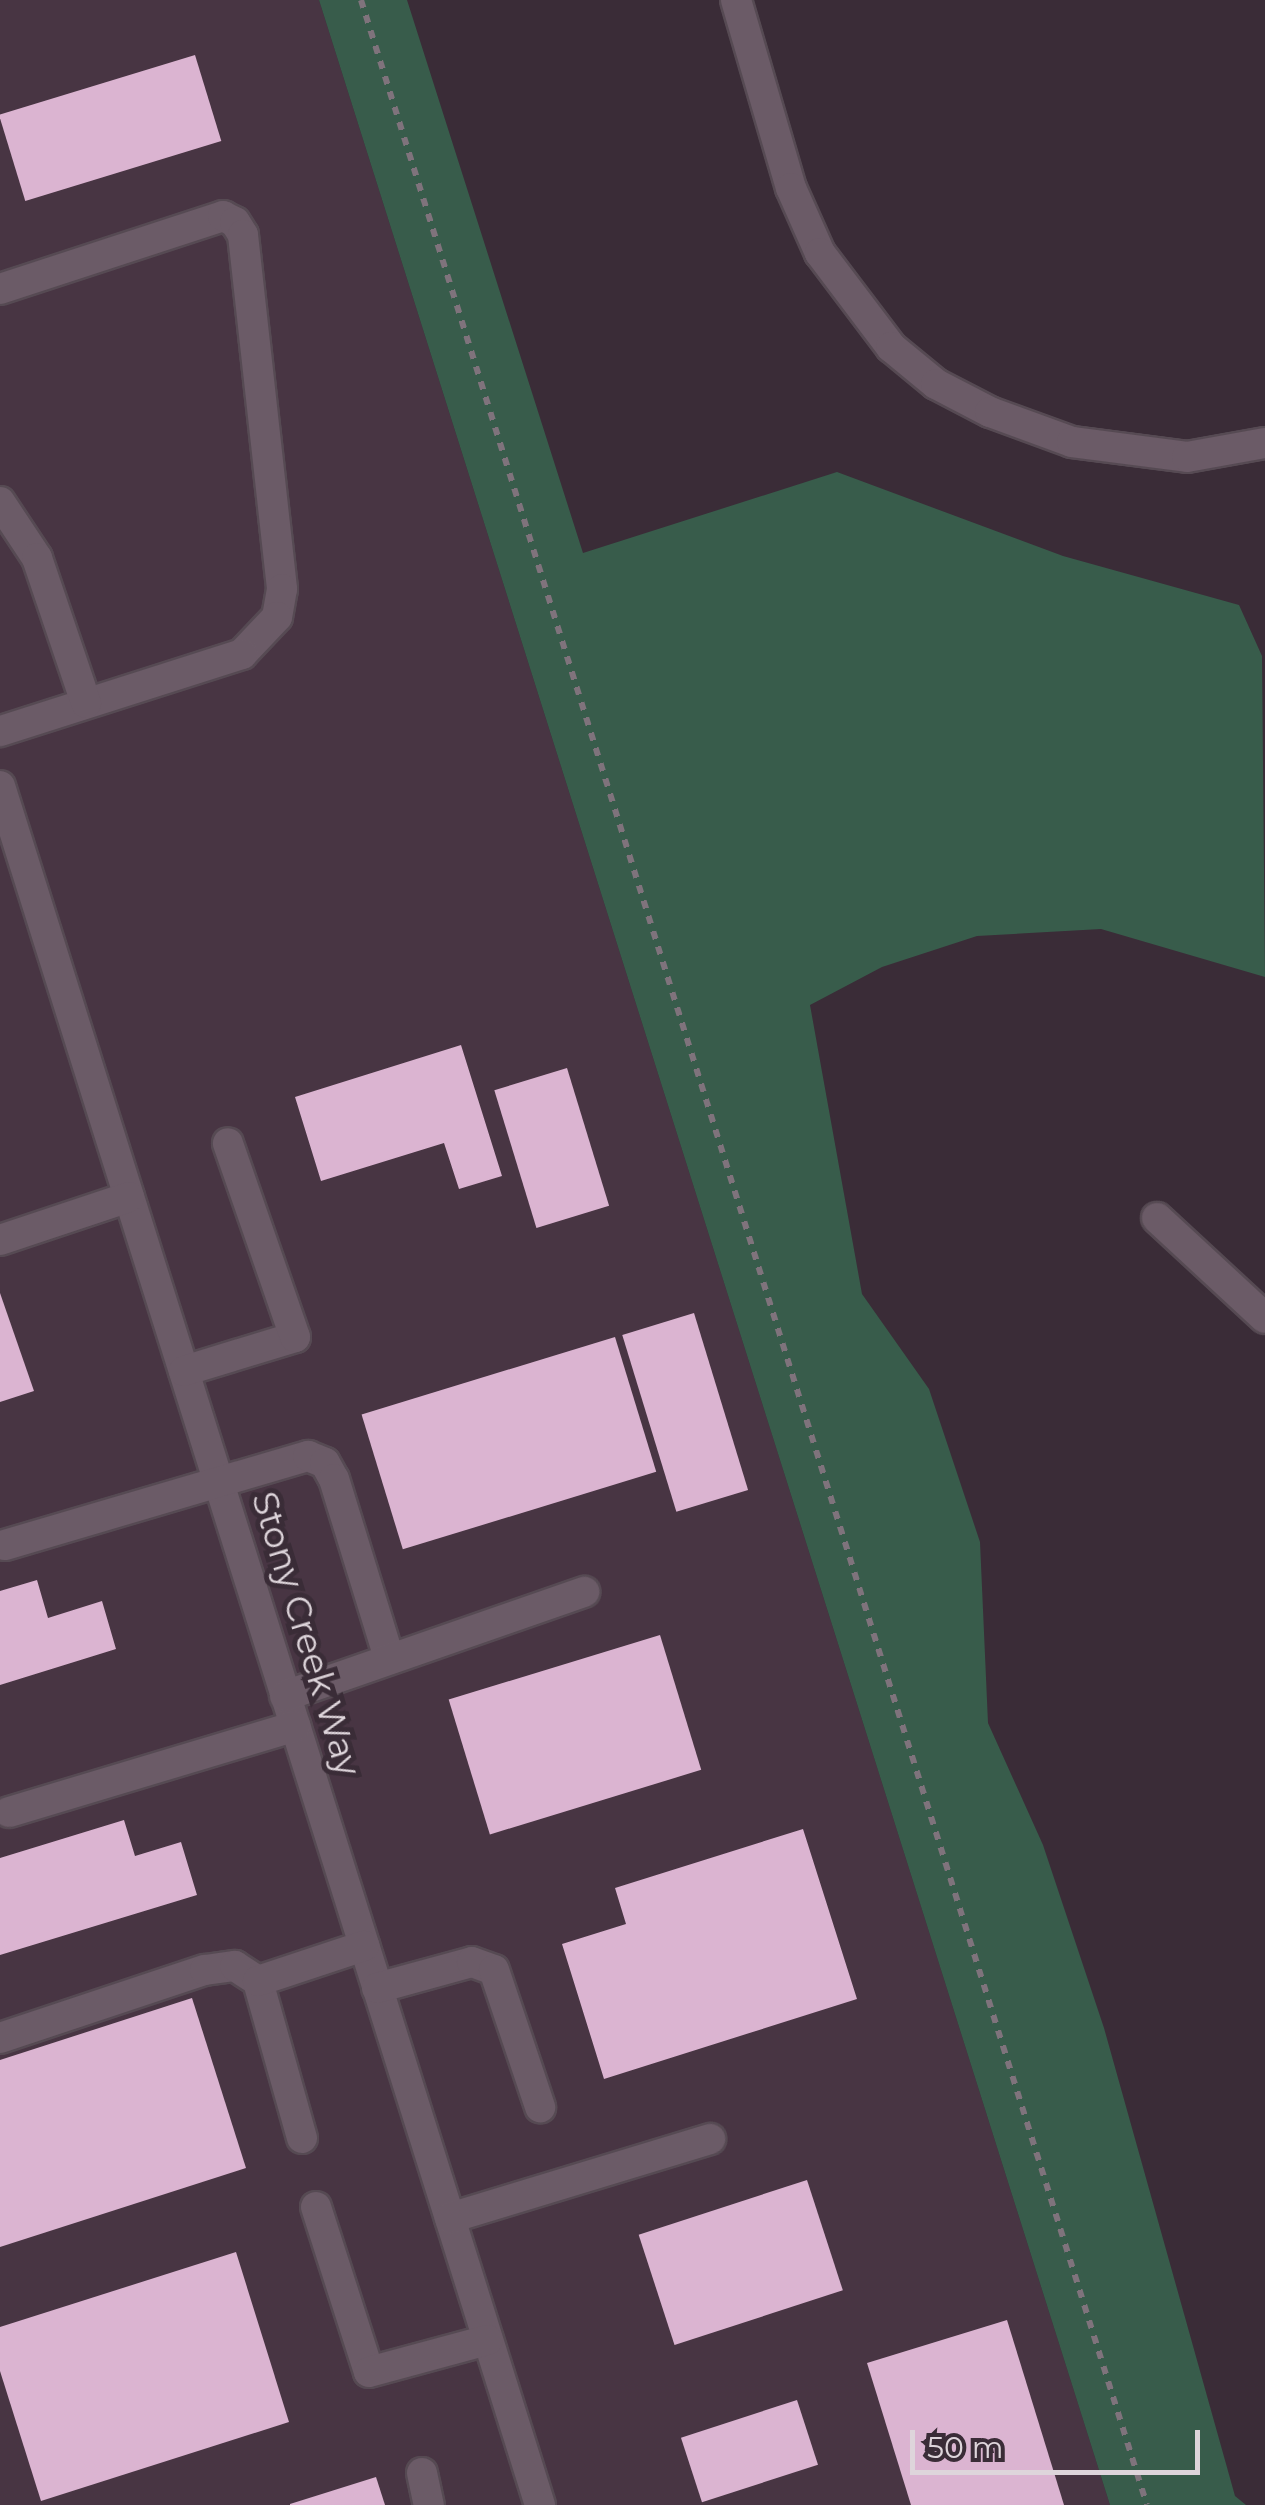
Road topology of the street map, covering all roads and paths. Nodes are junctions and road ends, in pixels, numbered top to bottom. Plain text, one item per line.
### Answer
1 (361, 0) edge
2 (736, 0) edge
3 (0, 289) edge
4 (1265, 444) edge
5 (0, 502) edge
6 (86, 703) junction
7 (0, 731) edge
8 (0, 786) edge
9 (228, 1144) dead end
10 (129, 1197) junction
11 (1158, 1218) dead end
12 (0, 1240) edge
13 (1265, 1318) edge
14 (184, 1371) junction
15 (219, 1483) junction
16 (5, 1545) dead end
17 (584, 1592) dead end
18 (389, 1658) junction
19 (285, 1696) junction
20 (295, 1726) junction
21 (8, 1812) dead end
22 (364, 1946) junction
23 (258, 1982) junction
24 (377, 1988) junction
25 (0, 2038) edge
26 (540, 2107) dead end
27 (302, 2138) dead end
28 (710, 2139) dead end
29 (316, 2207) dead end
30 (450, 2218) junction
31 (488, 2340) junction
32 (422, 2474) dead end
33 (429, 2505) edge
34 (540, 2505) edge
35 (1147, 2505) edge

1 - 35 path
2 - 4 street
3 - 6 street
5 - 6 street
6 - 7 street
8 - 10 street, Stony Creek Way
9 - 14 street
10 - 12 street
10 - 14 street, Stony Creek Way
11 - 13 street
14 - 15 street, Stony Creek Way
15 - 16 street
15 - 18 street
15 - 19 street, Stony Creek Way
17 - 18 street
18 - 19 street
19 - 20 street, Stony Creek Way
20 - 21 street
20 - 22 street, Stony Creek Way
22 - 23 street
22 - 24 street, Stony Creek Way
23 - 25 street
23 - 27 street
24 - 26 street
24 - 30 street, Stony Creek Way
28 - 30 street
29 - 31 street
30 - 31 street, Stony Creek Way
31 - 34 street, Stony Creek Way
32 - 33 street

